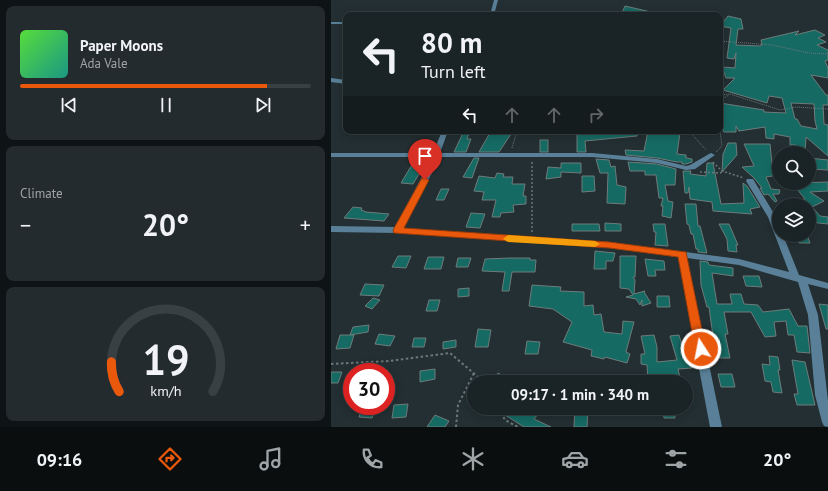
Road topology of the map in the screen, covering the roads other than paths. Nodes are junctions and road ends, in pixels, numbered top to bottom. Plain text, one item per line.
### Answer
1 (496, 0) edge
2 (493, 12) edge
3 (331, 23) edge
4 (343, 23) edge
5 (331, 80) edge
6 (343, 82) edge
7 (444, 134) edge
8 (711, 155) road end
9 (331, 156) edge
10 (435, 156) junction
11 (750, 181) dead end
12 (772, 219) edge
13 (331, 229) edge
14 (397, 230) junction
15 (782, 242) edge
16 (682, 254) junction
17 (799, 280) junction
18 (828, 286) edge
19 (828, 422) edge
20 (716, 427) edge

1 - 2 street
3 - 4 street
5 - 6 street
7 - 10 street
8 - 10 street
9 - 10 street
10 - 14 street
11 - 12 street
13 - 14 street
14 - 16 street
15 - 17 street
16 - 17 street
16 - 20 street
17 - 18 street
17 - 19 street

